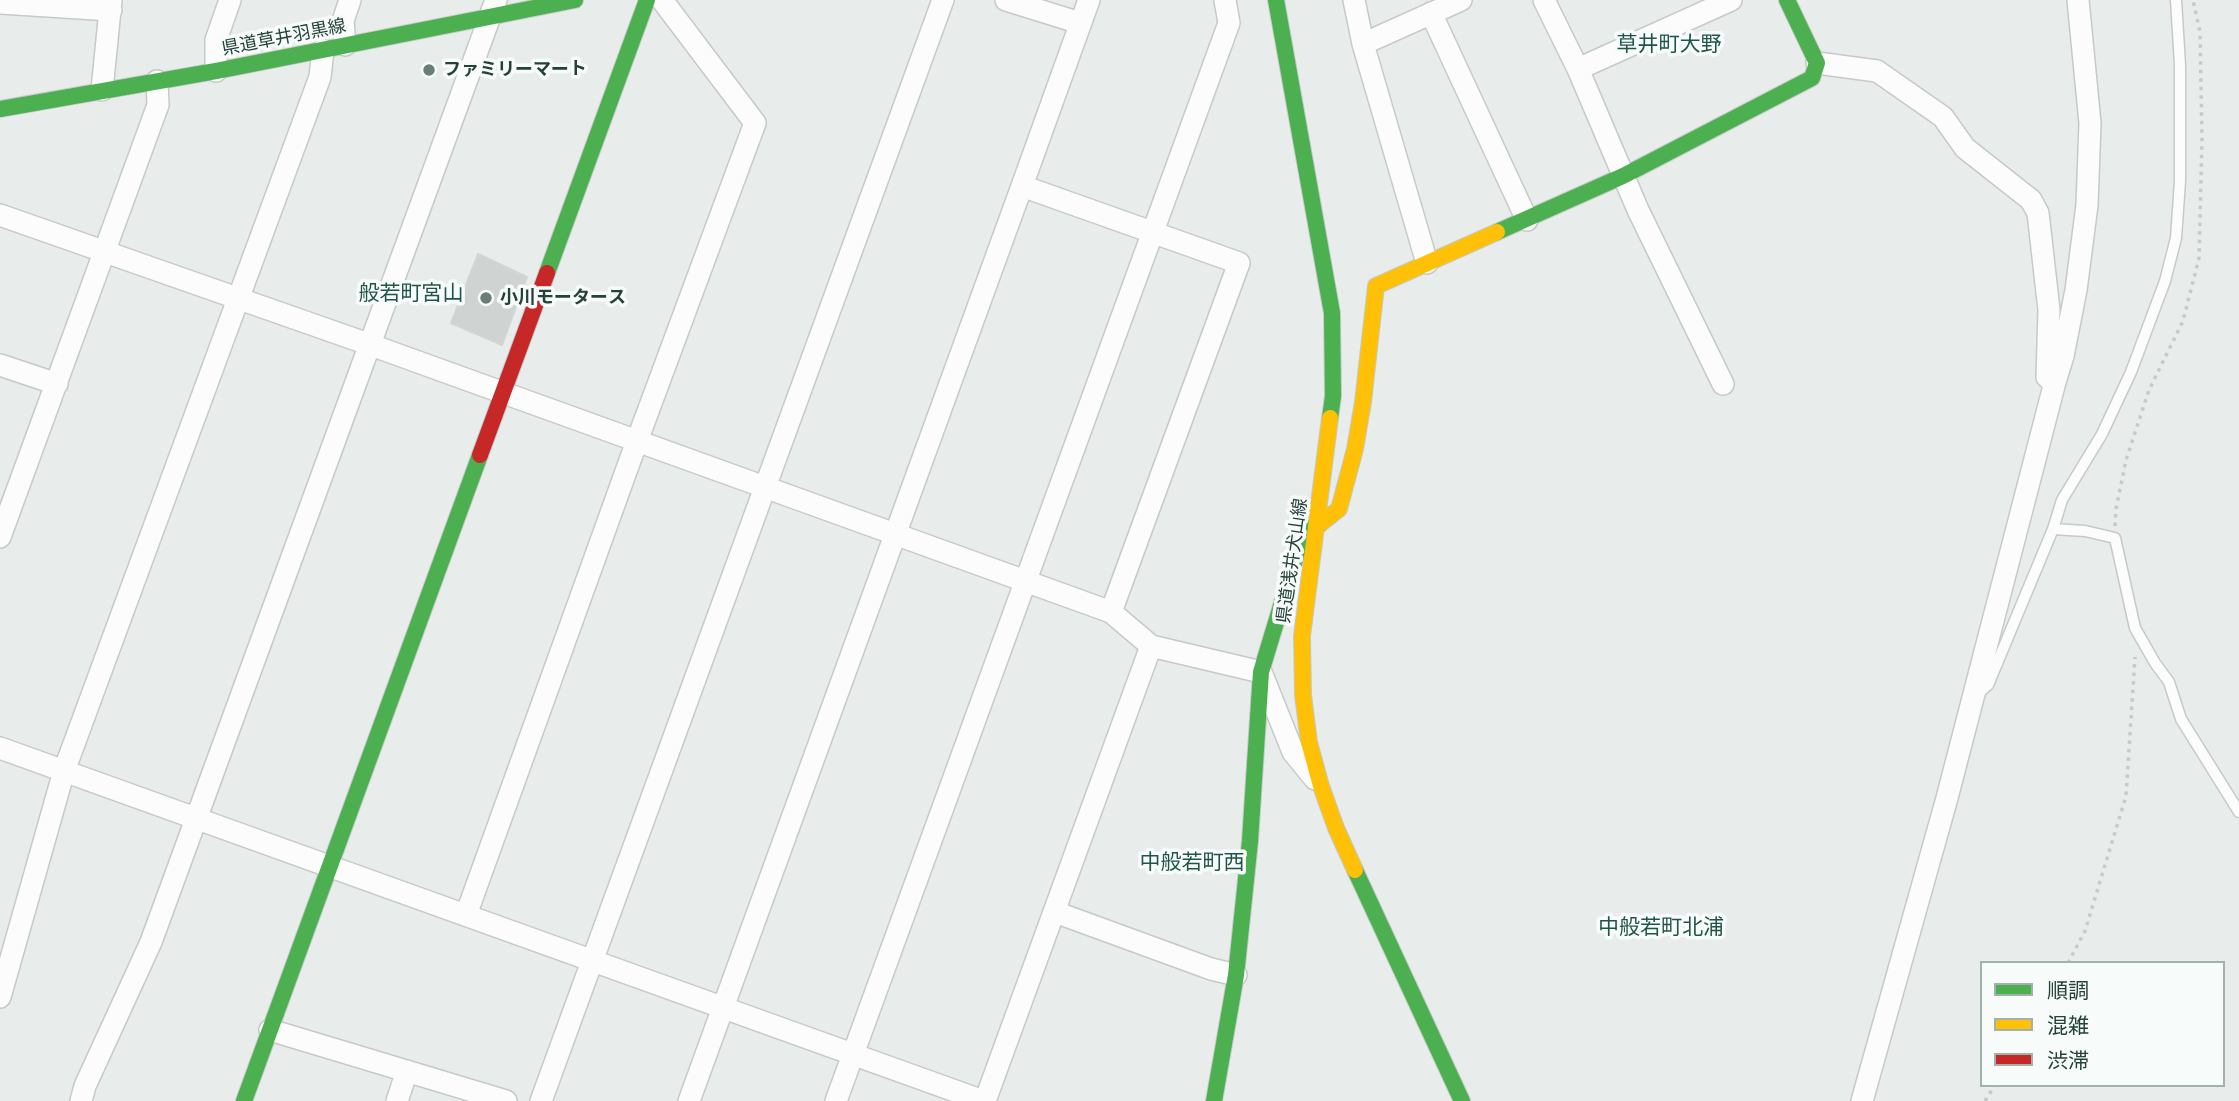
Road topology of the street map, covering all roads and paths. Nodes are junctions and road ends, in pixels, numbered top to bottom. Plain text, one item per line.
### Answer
1 (230, 0) edge
2 (350, 0) edge
3 (575, 0) edge
4 (647, 0) edge
5 (662, 0) edge
6 (943, 0) edge
7 (1006, 0) edge
8 (1089, 0) edge
9 (1225, 0) edge
10 (1276, 0) edge
11 (1354, 0) edge
12 (1461, 0) edge
13 (1544, 0) edge
14 (1731, 0) edge
15 (1787, 0) edge
16 (2078, 0) edge
17 (2176, 0) edge
18 (0, 3) edge
19 (111, 5) edge
20 (493, 8) edge
21 (1431, 13) junction
22 (1080, 23) junction
23 (1363, 44) junction
24 (345, 45) junction
25 (323, 50) junction
26 (1816, 63) junction
27 (1578, 69) junction
28 (216, 71) junction
29 (157, 80) junction
30 (102, 90) junction
31 (0, 109) edge
32 (1623, 176) junction
33 (1023, 186) junction
34 (0, 215) edge
35 (1527, 219) junction
36 (1153, 231) junction
37 (105, 253) junction
38 (1427, 262) junction
39 (239, 300) junction
40 (371, 345) junction
41 (0, 365) edge
42 (2055, 382) junction
43 (57, 384) junction
44 (1723, 384) dead end
45 (502, 393) junction
46 (637, 441) junction
47 (764, 488) junction
48 (1318, 525) junction
49 (2053, 529) junction
50 (896, 534) junction
51 (0, 537) edge
52 (1026, 582) junction
53 (1111, 612) junction
54 (2135, 628) junction
55 (1151, 646) junction
56 (1261, 672) junction
57 (1972, 699) junction
58 (0, 748) edge
59 (64, 771) junction
60 (1321, 786) junction
61 (2239, 812) edge
62 (197, 819) junction
63 (329, 865) junction
64 (1055, 912) junction
65 (466, 915) junction
66 (590, 960) junction
67 (2069, 961) edge
68 (1236, 975) junction
69 (0, 997) edge
70 (723, 1008) junction
71 (270, 1030) junction
72 (853, 1055) junction
73 (407, 1071) junction
74 (81, 1101) edge
75 (244, 1101) edge
76 (397, 1101) edge
77 (506, 1101) edge
78 (541, 1101) edge
79 (689, 1101) edge
80 (836, 1101) edge
81 (984, 1101) edge
82 (1214, 1101) edge
83 (1462, 1101) edge
84 (1862, 1101) edge

1 - 28 street
2 - 24 street
3 - 20 street, 県道草井羽黒線
4 - 45 street
5 - 46 street
6 - 47 street
7 - 22 street
8 - 22 street
9 - 36 street
10 - 48 street, 県道浅井犬山線
11 - 23 street
12 - 21 street
13 - 27 street
14 - 27 street
15 - 26 street
16 - 42 street
17 - 49 lane
18 - 19 street
19 - 30 street
20 - 24 street, 県道草井羽黒線
20 - 40 street
21 - 23 street
21 - 35 street
22 - 33 street
23 - 38 street
24 - 25 street, 県道草井羽黒線
25 - 28 street, 県道草井羽黒線
25 - 39 street
26 - 32 street
26 - 42 street
27 - 32 street
28 - 29 street, 県道草井羽黒線
29 - 30 street, 県道草井羽黒線
29 - 37 street
30 - 31 street, 県道草井羽黒線
32 - 35 street
32 - 44 street
33 - 36 street
33 - 50 street
34 - 37 street
35 - 38 street
36 - 52 street
36 - 53 street
37 - 39 street
37 - 43 street
38 - 48 street
39 - 40 street
39 - 59 street
40 - 45 street
40 - 62 street
41 - 43 street
42 - 57 street
43 - 51 street
45 - 46 street
45 - 63 street
46 - 47 street
46 - 65 street
47 - 50 street
47 - 66 street
48 - 56 street
48 - 60 street, 県道浅井犬山線
49 - 54 lane
49 - 57 lane
50 - 52 street
50 - 70 street
52 - 53 street
52 - 72 street
53 - 55 street
54 - 61 lane
54 - 67 path
55 - 56 street
55 - 64 street
56 - 60 street
56 - 68 street
57 - 84 street
58 - 59 street
59 - 62 street
59 - 69 street
60 - 83 street, 県道浅井犬山線
62 - 63 street
62 - 74 street
63 - 65 street
63 - 71 street
64 - 68 street
64 - 81 street
65 - 66 street
66 - 70 street
66 - 78 street
68 - 82 street
70 - 72 street
70 - 79 street
71 - 73 street
71 - 75 street
72 - 80 street
72 - 81 street
73 - 76 street
73 - 77 street

